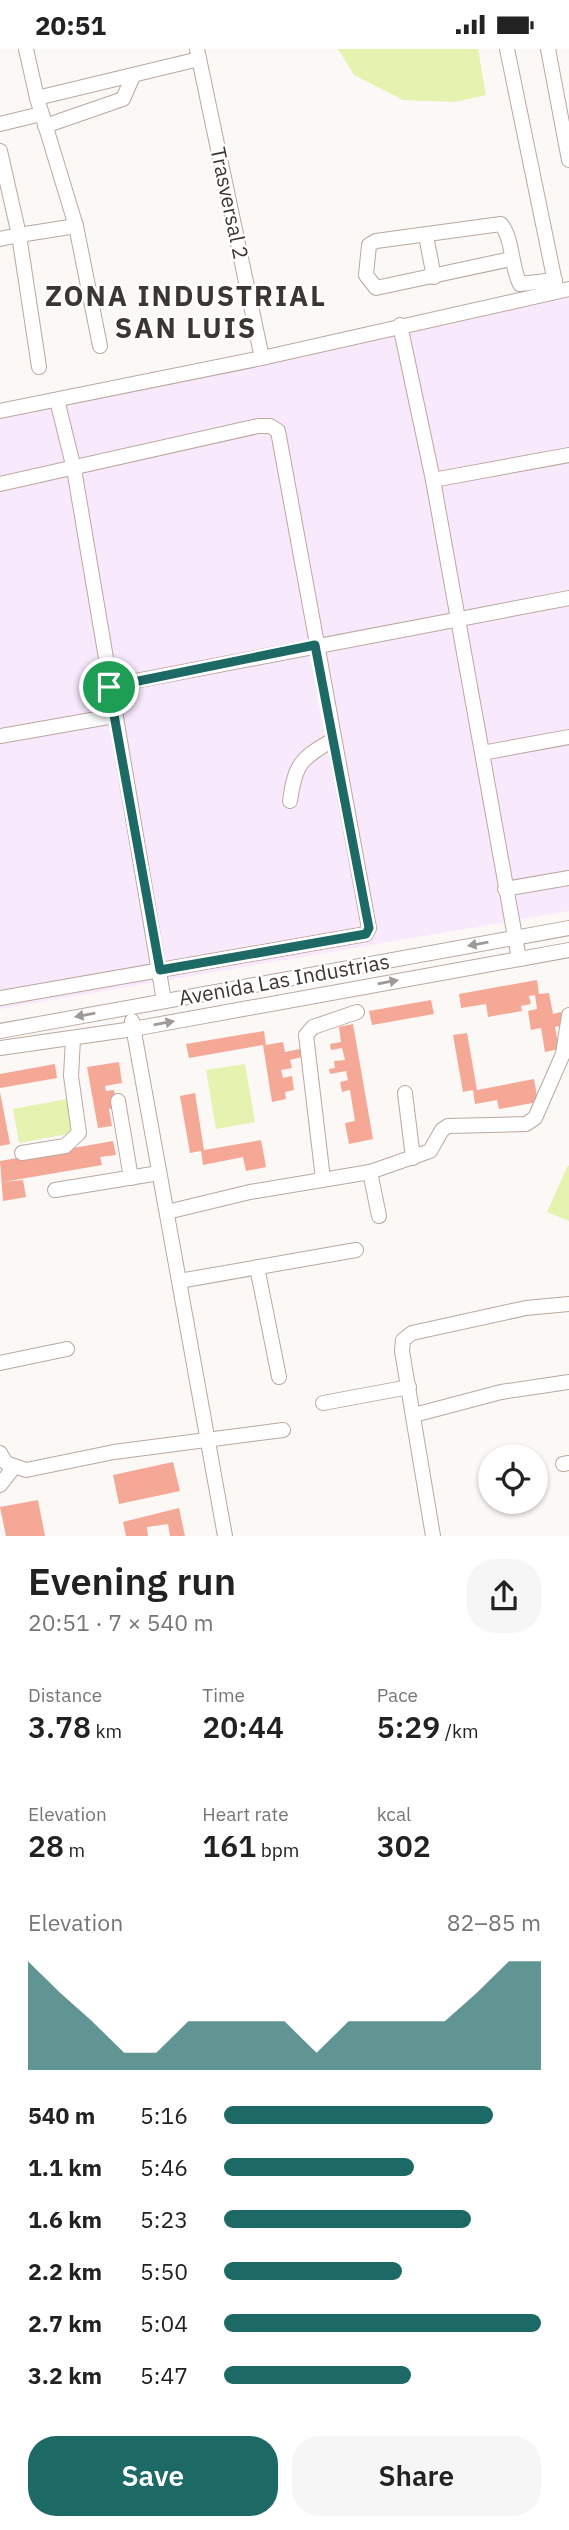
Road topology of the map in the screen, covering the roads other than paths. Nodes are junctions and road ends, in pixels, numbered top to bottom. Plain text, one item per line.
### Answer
1 (26, 49) edge
2 (507, 49) edge
3 (548, 49) edge
4 (198, 54) edge
5 (132, 76) junction
6 (37, 98) junction
7 (43, 120) junction
8 (0, 124) edge
9 (0, 151) edge
10 (569, 160) edge
11 (76, 226) junction
12 (19, 235) junction
13 (426, 236) junction
14 (0, 239) edge
15 (511, 258) junction
16 (434, 277) junction
17 (560, 286) edge
18 (400, 325) junction
19 (100, 346) dead end
20 (262, 358) junction
21 (40, 367) dead end
22 (57, 400) junction
23 (0, 411) edge
24 (569, 455) edge
25 (74, 469) junction
26 (433, 480) junction
27 (0, 484) edge
28 (569, 599) edge
29 (457, 618) junction
30 (315, 645) junction
31 (109, 687) junction
32 (114, 716) junction
33 (0, 736) edge
34 (569, 737) edge
35 (333, 740) junction
36 (482, 753) junction
37 (290, 801) dead end
38 (569, 878) edge
39 (505, 889) junction
40 (569, 928) edge
41 (515, 937) junction
42 (569, 950) edge
43 (519, 959) junction
44 (160, 970) junction
45 (0, 998) edge
46 (164, 1001) junction
47 (130, 1007) junction
48 (357, 1012) dead end
49 (569, 1015) edge
50 (133, 1029) junction
51 (0, 1031) edge
52 (73, 1039) junction
53 (0, 1048) edge
54 (405, 1093) dead end
55 (118, 1101) dead end
56 (22, 1153) dead end
57 (413, 1158) junction
58 (370, 1172) junction
59 (159, 1173) junction
60 (131, 1178) junction
61 (323, 1179) junction
62 (55, 1190) dead end
63 (167, 1212) junction
64 (379, 1216) dead end
65 (356, 1250) dead end
66 (257, 1267) junction
67 (179, 1281) junction
68 (569, 1304) edge
69 (66, 1349) dead end
70 (0, 1363) edge
71 (279, 1377) dead end
72 (569, 1382) edge
73 (410, 1387) junction
74 (323, 1403) dead end
75 (414, 1415) junction
76 (283, 1430) dead end
77 (209, 1442) junction
78 (0, 1453) edge
79 (15, 1467) junction
80 (0, 1485) edge
81 (225, 1536) edge
82 (433, 1536) edge

1 - 6 street
2 - 17 street
3 - 10 street
4 - 5 street
4 - 20 street, Trasversal 2
5 - 6 street
5 - 7 street
6 - 7 street
7 - 8 street
7 - 11 street
9 - 12 street
11 - 12 street
11 - 19 street
12 - 14 street
12 - 21 street
13 - 15 street
13 - 16 street
13 - 16 street
15 - 16 street
15 - 17 street
17 - 18 street
18 - 20 street
18 - 26 street
20 - 22 street
22 - 23 street
22 - 25 street
24 - 26 street
25 - 27 street
25 - 30 street
25 - 31 street
26 - 29 street
28 - 29 street
29 - 30 street
29 - 36 street
30 - 31 street
30 - 35 street
31 - 32 street
32 - 33 street
32 - 44 street
34 - 36 street
35 - 37 street
35 - 44 street
36 - 39 street
38 - 39 street
39 - 41 street
40 - 41 street, Avenida Las Industrias
41 - 43 street
41 -> 46 street, Avenida Las Industrias
42 - 43 street, Avenida Las Industrias
50 -> 43 street, Avenida Las Industrias
44 - 45 street
44 - 46 street
46 - 47 street, Avenida Las Industrias
47 - 50 street
47 -> 51 street, Avenida Las Industrias
48 - 61 street
49 - 57 street
50 - 52 street, Avenida Las Industrias
50 - 59 street
52 - 53 street, Avenida Las Industrias
52 - 56 street
54 - 57 street
55 - 60 street
57 - 58 street
58 - 61 street
58 - 64 street
59 - 60 street
59 - 63 street
60 - 62 street
61 - 63 street
63 - 67 street
65 - 66 street
66 - 67 street
66 - 71 street
67 - 77 street
68 - 73 street
69 - 70 street
72 - 75 street
73 - 74 street
73 - 75 street
75 - 82 street
76 - 77 street
77 - 79 street
77 - 81 street
78 - 79 street
79 - 80 street

